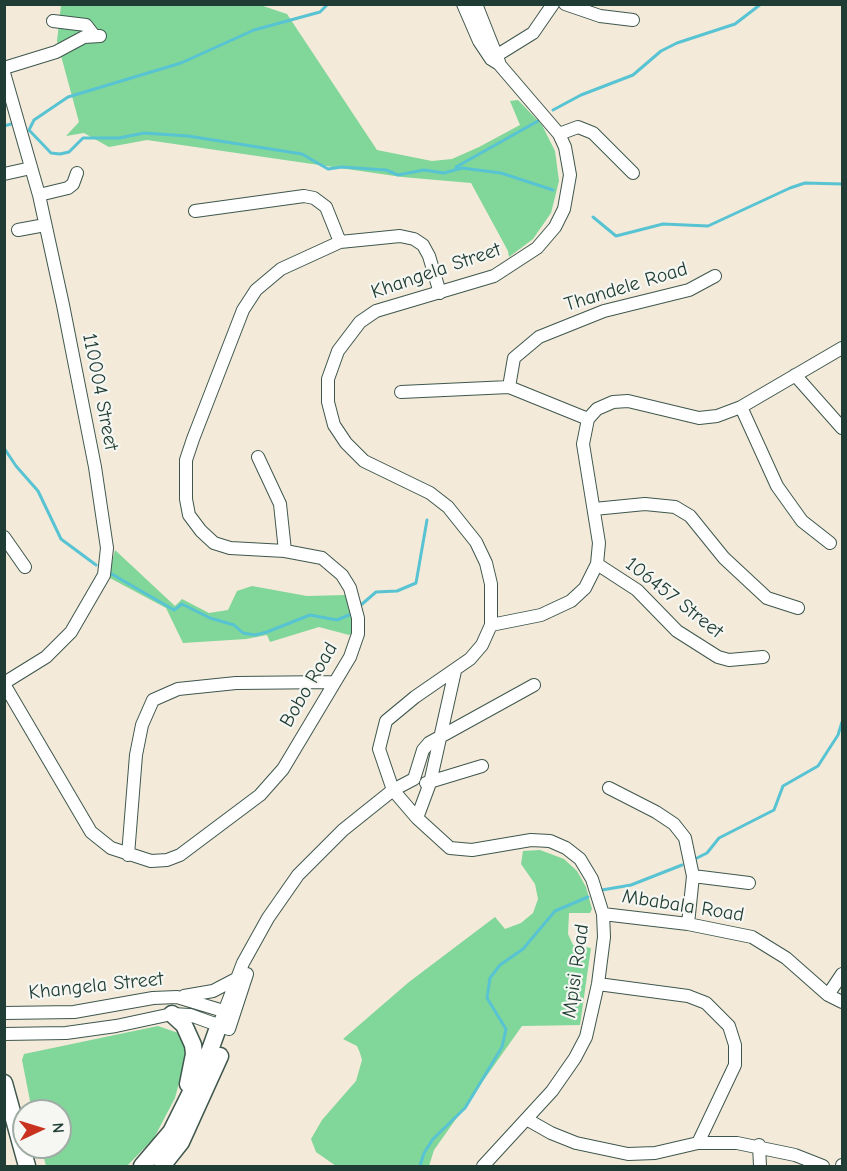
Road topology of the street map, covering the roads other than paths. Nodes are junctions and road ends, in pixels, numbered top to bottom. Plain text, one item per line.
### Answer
1 (463, 4) edge
2 (476, 4) edge
3 (553, 4) edge
4 (565, 4) edge
5 (633, 20) dead end
6 (53, 21) dead end
7 (496, 60) junction
8 (4, 68) edge
9 (4, 73) edge
10 (559, 135) junction
11 (31, 168) junction
12 (77, 173) dead end
13 (633, 173) dead end
14 (4, 174) edge
15 (39, 195) junction
16 (195, 211) dead end
17 (45, 225) junction
18 (18, 230) dead end
19 (340, 242) junction
20 (715, 276) dead end
21 (440, 292) junction
22 (843, 348) edge
23 (795, 375) junction
24 (509, 387) junction
25 (401, 392) dead end
26 (741, 407) junction
27 (588, 419) junction
28 (843, 429) edge
29 (258, 457) dead end
30 (594, 509) junction
31 (4, 537) edge
32 (830, 543) dead end
33 (285, 551) junction
34 (597, 564) junction
35 (25, 567) dead end
36 (798, 608) dead end
37 (491, 626) junction
38 (763, 657) dead end
39 (455, 671) junction
40 (334, 682) junction
41 (4, 684) edge
42 (534, 685) dead end
43 (438, 738) junction
44 (482, 765) dead end
45 (410, 782) junction
46 (430, 783) junction
47 (609, 788) dead end
48 (393, 790) junction
49 (417, 818) junction
50 (128, 855) junction
51 (693, 876) junction
52 (749, 883) dead end
53 (603, 914) junction
54 (688, 924) junction
55 (258, 939) junction
56 (843, 974) edge
57 (236, 980) junction
58 (598, 984) junction
59 (828, 995) junction
60 (177, 997) junction
61 (843, 1002) edge
62 (4, 1013) edge
63 (172, 1014) junction
64 (227, 1020) junction
65 (6, 1034) edge
66 (4, 1077) edge
67 (4, 1083) edge
68 (12, 1101) edge
69 (183, 1108) junction
70 (528, 1120) junction
71 (698, 1143) junction
72 (759, 1145) junction
73 (27, 1167) edge
74 (142, 1167) edge
75 (162, 1167) edge
76 (483, 1167) edge
77 (760, 1167) edge
78 (823, 1167) edge

1 - 7 street, Khangela Street
2 - 7 street, Khangela Street
3 - 7 street
4 - 5 street
6 - 8 street
7 - 10 street, Khangela Street
9 - 11 street, 110004 Street
10 - 13 street
10 - 21 street, Khangela Street
11 - 14 street
11 - 15 street, 110004 Street
12 - 15 street
15 - 17 street, 110004 Street
16 - 19 street
17 - 18 street
17 - 41 street, 110004 Street
19 - 21 street, Bobo Road
19 - 33 street, Bobo Road
20 - 24 street, Thandele Road
21 - 37 street, Khangela Street
22 - 23 street
23 - 26 street
23 - 28 street
24 - 25 street
24 - 27 street
26 - 27 street
26 - 32 street
27 - 30 street
29 - 33 street
30 - 34 street
30 - 36 street
31 - 35 street
33 - 40 street, Bobo Road
34 - 37 street
34 - 38 street, 106457 Street
37 - 39 street
39 - 43 street
39 - 48 street
40 - 50 street, Bobo Road
40 - 50 street
41 - 50 street, Bobo Road
42 - 43 street
43 - 45 street
43 - 46 street
44 - 46 street
45 - 46 street
45 - 48 street
46 - 49 street
47 - 51 street
48 - 49 street, Mpisi Road
48 - 55 street
49 - 53 street, Mpisi Road
51 - 52 street
51 - 54 street
53 - 54 street, Mbabala Road
53 - 58 street, Mpisi Road
54 - 59 street, Mbabala Road
55 - 57 street
55 - 64 street
56 - 59 street
57 - 60 street
57 - 64 street
58 - 70 street, Mpisi Road
58 - 71 street
59 - 61 street, Mbabala Road
60 - 62 street, Khangela Street
60 - 64 street, Khangela Street
63 - 64 street, Khangela Street
63 - 65 street, Khangela Street
63 - 69 main road
64 - 69 main road
64 - 75 main road
66 - 68 main road
67 - 73 main road
69 - 74 main road
70 - 71 street
70 - 76 street, Mpisi Road
71 - 72 street
72 - 77 street
72 - 78 street

